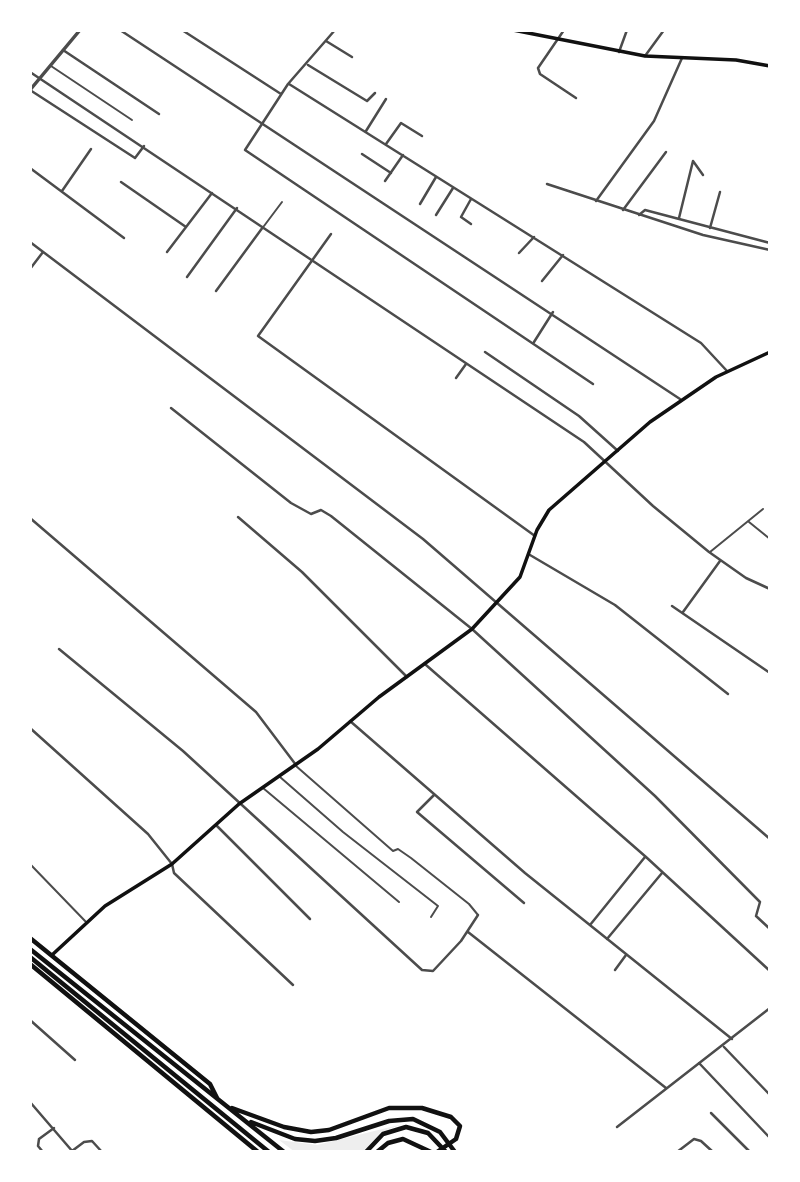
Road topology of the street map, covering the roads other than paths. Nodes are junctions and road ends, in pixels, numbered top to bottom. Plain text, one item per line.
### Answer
1 (80, 30) edge
2 (120, 30) edge
3 (182, 30) edge
4 (335, 30) edge
5 (513, 30) edge
6 (564, 30) edge
7 (627, 30) edge
8 (664, 30) edge
9 (558, 39) junction
10 (326, 41) junction
11 (63, 50) junction
12 (619, 52) junction
13 (645, 56) junction
14 (352, 57) dead end
15 (682, 58) junction
16 (51, 65) junction
17 (308, 65) junction
18 (770, 66) edge
19 (30, 72) edge
20 (40, 78) junction
21 (288, 84) junction
22 (30, 90) edge
23 (375, 93) dead end
24 (281, 94) junction
25 (576, 98) dead end
26 (386, 99) dead end
27 (159, 114) dead end
28 (132, 120) dead end
29 (262, 123) junction
30 (366, 131) junction
31 (422, 136) dead end
32 (386, 144) junction
33 (144, 146) junction
34 (91, 149) dead end
35 (666, 152) dead end
36 (362, 154) dead end
37 (402, 155) junction
38 (30, 167) edge
39 (391, 173) junction
40 (704, 175) dead end
41 (437, 176) junction
42 (385, 181) dead end
43 (121, 182) dead end
44 (547, 184) dead end
45 (453, 188) junction
46 (62, 191) junction
47 (212, 192) junction
48 (720, 192) dead end
49 (471, 199) junction
50 (596, 201) junction
51 (282, 202) dead end
52 (420, 204) dead end
53 (236, 208) junction
54 (624, 211) junction
55 (436, 215) dead end
56 (639, 215) junction
57 (679, 218) junction
58 (471, 224) dead end
59 (186, 227) junction
60 (263, 227) junction
61 (710, 228) junction
62 (331, 234) dead end
63 (534, 237) junction
64 (124, 238) dead end
65 (30, 243) edge
66 (770, 243) edge
67 (770, 250) edge
68 (167, 252) dead end
69 (43, 253) junction
70 (519, 254) dead end
71 (564, 255) junction
72 (312, 262) junction
73 (30, 269) edge
74 (187, 277) dead end
75 (542, 281) dead end
76 (216, 291) dead end
77 (553, 312) junction
78 (534, 342) junction
79 (485, 352) dead end
80 (770, 352) edge
81 (466, 363) junction
82 (727, 371) junction
83 (456, 378) dead end
84 (593, 384) dead end
85 (680, 399) junction
86 (172, 408) dead end
87 (618, 451) junction
88 (606, 461) junction
89 (763, 509) dead end
90 (238, 517) dead end
91 (30, 518) edge
92 (748, 521) junction
93 (535, 536) junction
94 (770, 539) edge
95 (709, 552) junction
96 (530, 555) junction
97 (720, 561) junction
98 (770, 589) edge
99 (498, 602) junction
100 (671, 606) dead end
101 (682, 613) junction
102 (472, 629) junction
103 (59, 649) dead end
104 (426, 665) junction
105 (770, 673) edge
106 (407, 677) junction
107 (728, 694) dead end
108 (350, 722) junction
109 (30, 728) edge
110 (296, 765) junction
111 (279, 776) junction
112 (262, 787) junction
113 (435, 795) junction
114 (239, 804) junction
115 (216, 825) junction
116 (770, 839) edge
117 (646, 857) junction
118 (30, 864) edge
119 (172, 864) junction
120 (662, 873) junction
121 (399, 902) dead end
122 (524, 903) dead end
123 (478, 915) joint
124 (430, 917) dead end
125 (310, 919) dead end
126 (88, 924) junction
127 (590, 925) junction
128 (770, 929) edge
129 (468, 932) junction
130 (30, 938) edge
131 (607, 939) junction
132 (30, 949) edge
133 (52, 955) junction
134 (626, 955) junction
135 (30, 957) edge
136 (30, 964) edge
137 (615, 970) dead end
138 (770, 971) edge
139 (72, 972) junction
140 (293, 985) dead end
141 (57, 986) junction
142 (770, 1008) edge
143 (30, 1020) edge
144 (731, 1039) junction
145 (723, 1046) junction
146 (75, 1060) dead end
147 (699, 1063) junction
148 (665, 1087) junction
149 (770, 1095) edge
150 (219, 1101) junction
151 (30, 1102) edge
152 (225, 1105) junction
153 (711, 1113) dead end
154 (244, 1119) junction
155 (617, 1127) dead end
156 (54, 1129) junction
157 (770, 1138) edge
158 (73, 1151) edge
159 (43, 1152) edge
160 (102, 1152) edge
161 (258, 1152) edge
162 (269, 1152) edge
163 (285, 1152) edge
164 (366, 1152) edge
165 (377, 1152) edge
166 (431, 1152) edge
167 (437, 1152) edge
168 (446, 1152) edge
169 (455, 1152) edge
170 (677, 1152) edge
171 (713, 1152) edge
172 (750, 1152) edge

1 - 11 street
2 - 29 street
3 - 24 street
4 - 10 street
5 - 9 main road
6 - 9 street
7 - 12 street
8 - 13 street
9 - 12 main road
9 - 25 street
10 - 14 street
10 - 17 street
11 - 16 street
11 - 27 street
12 - 13 main road
13 - 15 main road
15 - 18 main road
15 - 50 street
16 - 20 street
16 - 28 lane
17 - 21 street
17 - 23 street
19 - 20 street
20 - 22 street
20 - 33 street
21 - 24 street
21 - 30 street
22 - 33 street
24 - 29 street
26 - 30 street
29 - 77 street
29 - 78 street
30 - 32 street
31 - 32 street
32 - 37 street
33 - 47 street
34 - 46 street
35 - 54 street
36 - 39 street
37 - 39 street
37 - 41 street
38 - 46 street
39 - 42 street
40 - 57 street
41 - 45 street
41 - 52 street
43 - 59 street
44 - 50 street
45 - 49 street
45 - 55 street
46 - 64 street
47 - 53 street
47 - 59 street
48 - 61 street
49 - 58 street
49 - 63 street
50 - 54 street
51 - 60 lane
53 - 60 street
53 - 74 street
54 - 56 street
56 - 57 street
56 - 67 street
57 - 61 street
59 - 68 street
60 - 72 street
60 - 76 street
61 - 66 street
62 - 72 street
63 - 70 street
63 - 71 street
65 - 69 street
69 - 73 street
69 - 99 street
71 - 75 street
71 - 82 street
72 - 81 street
72 - 93 street
77 - 78 street
77 - 85 street
78 - 84 street
79 - 87 street
80 - 82 main road
81 - 83 street
81 - 88 street
82 - 85 main road
85 - 87 main road
86 - 102 street
87 - 88 main road
88 - 93 main road
88 - 95 street
89 - 92 lane
90 - 106 street
91 - 110 street
92 - 94 lane
92 - 95 lane
93 - 96 main road
95 - 97 street
96 - 99 main road
96 - 107 street
97 - 98 street
97 - 101 street
99 - 102 main road
99 - 116 street
100 - 101 street
101 - 105 street
102 - 104 main road
102 - 128 street
103 - 114 street
104 - 106 main road
104 - 117 street
106 - 108 main road
108 - 110 main road
108 - 113 street
109 - 119 street
110 - 111 main road
110 - 123 lane
111 - 112 main road
111 - 124 lane
112 - 114 main road
112 - 121 lane
113 - 122 street
113 - 127 street
114 - 115 main road
114 - 129 street
115 - 119 main road
115 - 125 street
117 - 120 street
117 - 127 street
118 - 126 lane
119 - 126 main road
119 - 140 street
120 - 131 street
120 - 138 street
123 - 129 street
126 - 133 main road
127 - 131 street
129 - 148 street
130 - 133 highway
131 - 134 street
132 - 150 highway
133 - 135 highway
133 - 139 highway
134 - 137 street
134 - 144 street
135 - 162 highway
136 - 141 highway
139 - 141 highway
139 - 150 highway
141 - 161 highway
142 - 144 street
143 - 146 street
144 - 145 street
145 - 147 street
145 - 149 street
147 - 148 street
147 - 157 street
148 - 155 street
150 - 152 highway
151 - 156 street
152 - 154 highway
152 - 167 highway
153 - 172 street
154 - 163 highway
154 - 169 highway
156 - 158 street
156 - 159 street
158 - 160 street
164 - 168 highway
165 - 166 highway
170 - 171 street

